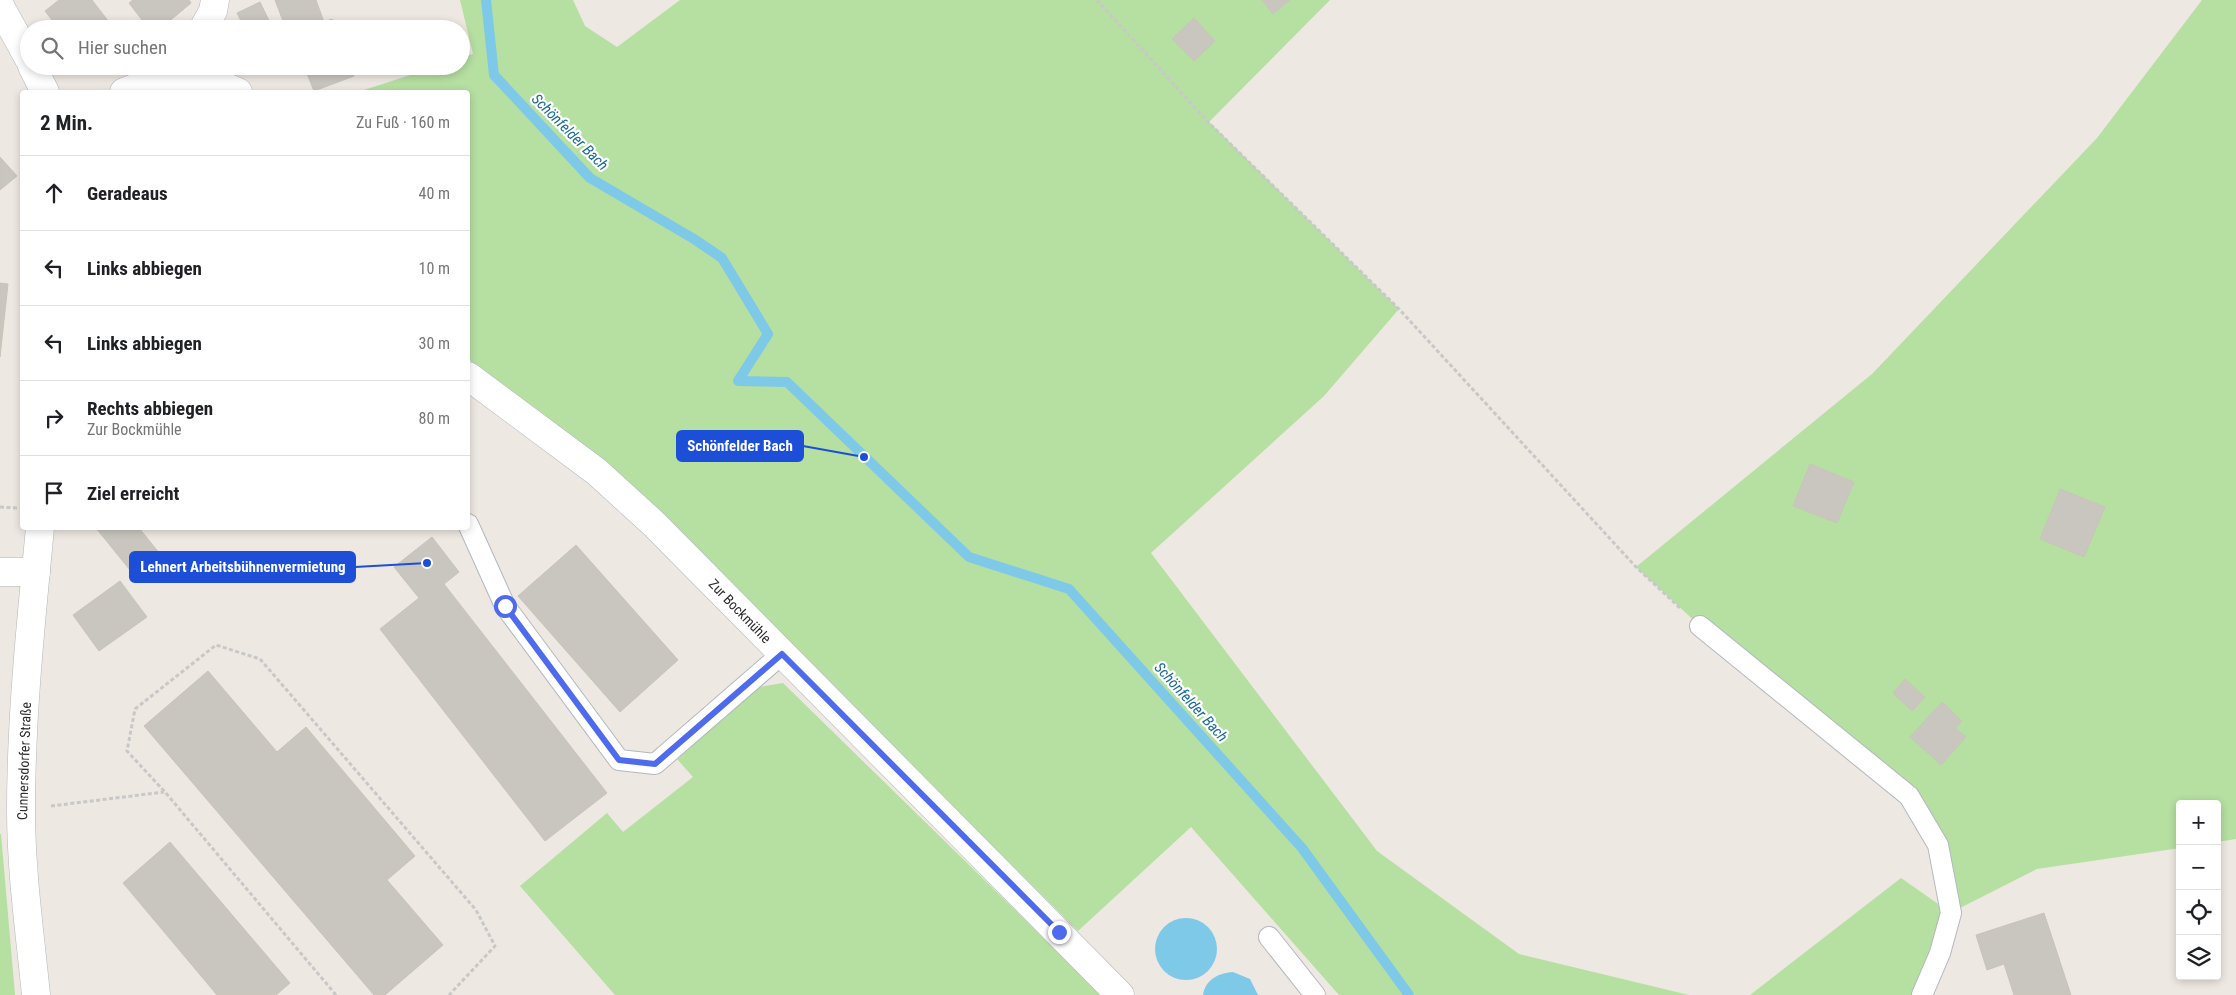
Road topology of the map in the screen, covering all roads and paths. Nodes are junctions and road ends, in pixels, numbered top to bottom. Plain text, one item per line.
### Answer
1 (215, 0) edge
2 (1097, 0) edge
3 (0, 6) edge
4 (208, 20) edge
5 (20, 43) edge
6 (36, 75) edge
7 (161, 75) edge
8 (186, 75) edge
9 (44, 90) edge
10 (128, 90) edge
11 (233, 90) edge
12 (470, 377) edge
13 (0, 507) edge
14 (20, 508) edge
15 (470, 528) edge
16 (40, 530) edge
17 (0, 572) edge
18 (36, 572) junction
19 (1700, 626) joint
20 (782, 654) junction
21 (165, 792) junction
22 (21, 810) junction
23 (1269, 937) dead end
24 (36, 995) edge
25 (336, 995) edge
26 (449, 995) edge
27 (1120, 995) edge
28 (1315, 995) edge
29 (1922, 995) edge

1 - 4 street
2 - 19 path
3 - 5 street
6 - 9 street
7 - 10 street
8 - 11 street
12 - 20 street, Zur Bockmühle
13 - 14 path
15 - 20 lane
16 - 18 street, Cunnersdorfer Straße
17 - 18 street
18 - 22 street, Cunnersdorfer Straße
19 - 29 lane
20 - 27 street, Zur Bockmühle
21 - 22 path
21 - 25 path
21 - 26 path
22 - 24 street, Cunnersdorfer Straße
23 - 28 lane

